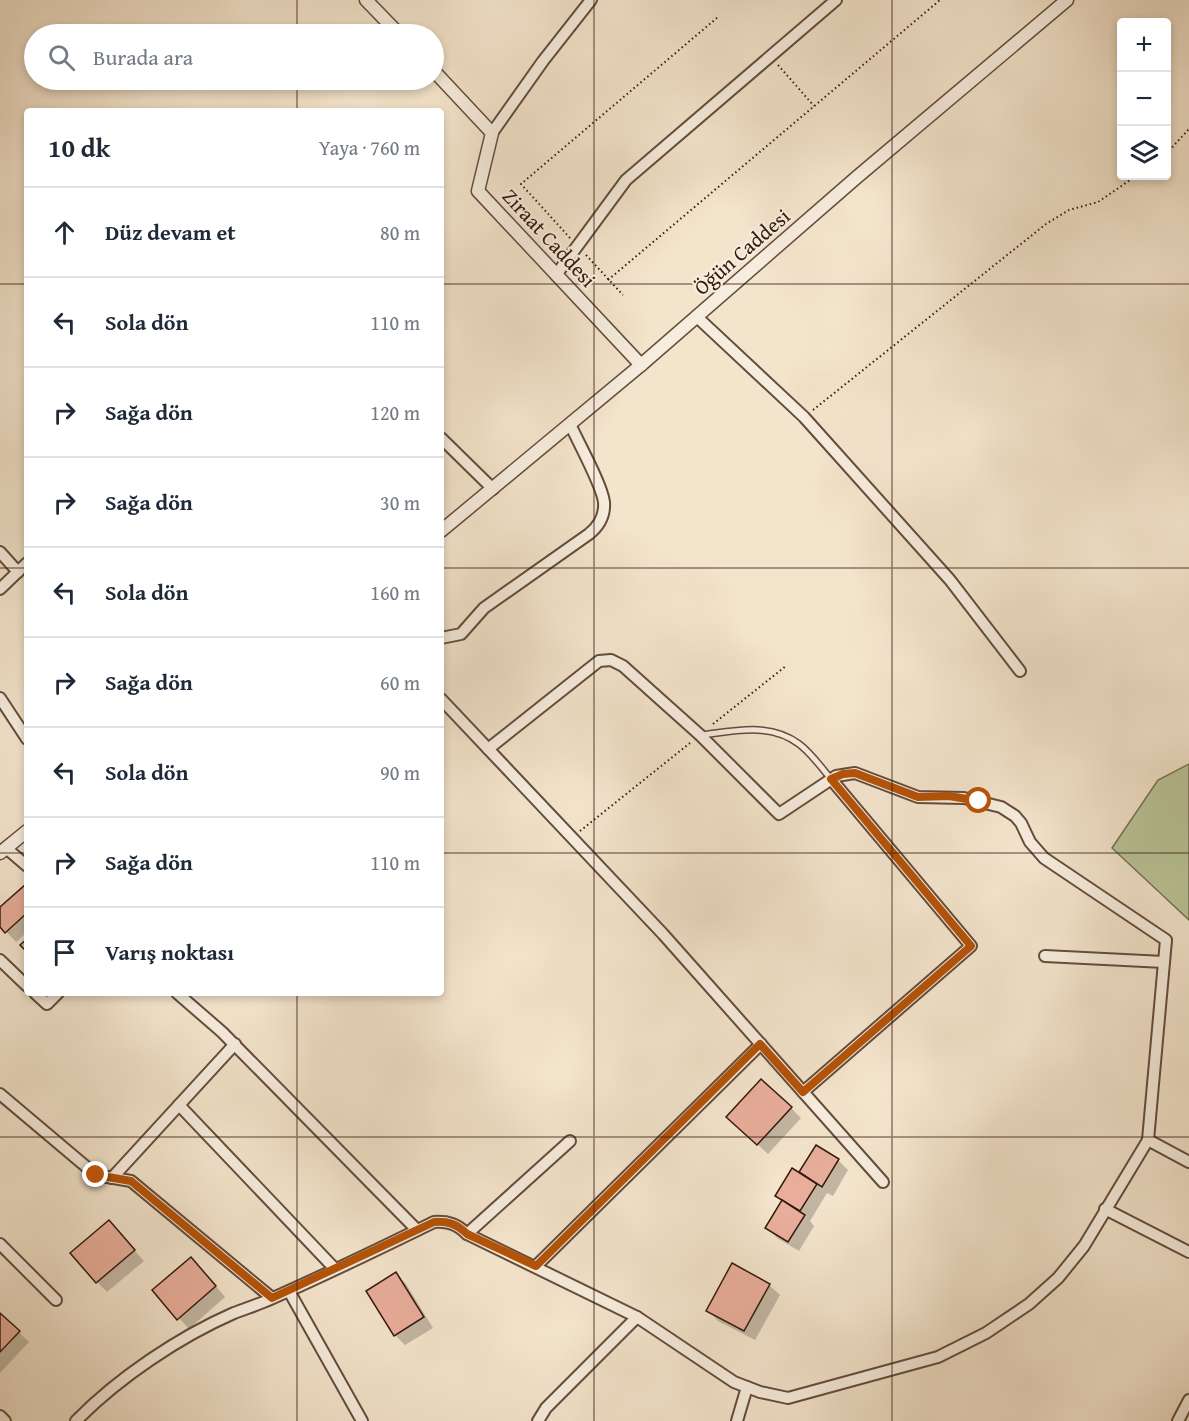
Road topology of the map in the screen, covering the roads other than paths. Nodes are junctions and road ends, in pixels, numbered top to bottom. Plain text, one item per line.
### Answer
1 (366, 0) edge
2 (591, 0) edge
3 (836, 0) edge
4 (1067, 0) edge
5 (389, 24) edge
6 (444, 82) edge
7 (492, 133) junction
8 (556, 275) junction
9 (697, 317) junction
10 (641, 365) junction
11 (570, 424) junction
12 (444, 441) edge
13 (493, 489) junction
14 (444, 529) edge
15 (0, 552) edge
16 (24, 566) edge
17 (18, 572) junction
18 (0, 589) edge
19 (444, 637) edge
20 (1020, 671) dead end
21 (0, 698) edge
22 (444, 702) edge
23 (24, 734) edge
24 (700, 735) junction
25 (488, 749) junction
26 (831, 779) junction
27 (24, 834) edge
28 (3, 851) edge
29 (24, 864) edge
30 (1045, 956) dead end
31 (0, 960) edge
32 (1164, 962) junction
33 (24, 983) edge
34 (38, 996) edge
35 (55, 996) edge
36 (180, 996) edge
37 (235, 1044) junction
38 (760, 1044) junction
39 (803, 1092) junction
40 (0, 1094) edge
41 (179, 1105) junction
42 (1148, 1140) junction
43 (570, 1141) dead end
44 (1189, 1162) edge
45 (112, 1178) junction
46 (883, 1182) dead end
47 (1105, 1209) junction
48 (417, 1230) junction
49 (467, 1234) junction
50 (0, 1244) edge
51 (1189, 1252) edge
52 (536, 1266) junction
53 (335, 1269) junction
54 (289, 1291) junction
55 (272, 1298) junction
56 (56, 1300) dead end
57 (637, 1317) junction
58 (747, 1387) junction
59 (1189, 1400) edge
60 (0, 1416) edge
61 (5, 1421) edge
62 (76, 1421) edge
63 (362, 1421) edge
64 (538, 1421) edge
65 (737, 1421) edge
66 (1178, 1421) edge

1 - 5 street
2 - 7 street
3 - 8 street
4 - 9 street, Öğün Caddesi
6 - 7 street
7 - 8 street, Ziraat Caddesi
8 - 10 street, Ziraat Caddesi
9 - 10 street, Öğün Caddesi
9 - 20 street
10 - 11 street, Öğün Caddesi
11 - 13 street, Öğün Caddesi
11 - 19 street
12 - 13 street
13 - 14 street, Öğün Caddesi
15 - 17 street
16 - 17 street
17 - 18 street
21 - 23 street
22 - 25 street
24 - 25 street
24 - 26 lane
24 - 26 street
25 - 38 street
26 - 32 street
26 - 39 street
27 - 28 street
28 - 29 street
30 - 32 street
31 - 33 street
32 - 42 street
34 - 35 street
36 - 37 street
37 - 41 street
37 - 48 street
38 - 39 street
38 - 52 street
39 - 46 street
40 - 45 street
41 - 45 street
41 - 53 street
42 - 44 street
42 - 47 street
43 - 49 street
45 - 55 street
47 - 51 street
47 - 58 street
48 - 49 street
48 - 53 street
49 - 52 street
50 - 56 street
52 - 57 street
53 - 54 street
54 - 55 street
54 - 63 street
55 - 62 street
57 - 58 street
57 - 64 street
58 - 65 street
59 - 66 street
60 - 61 street

